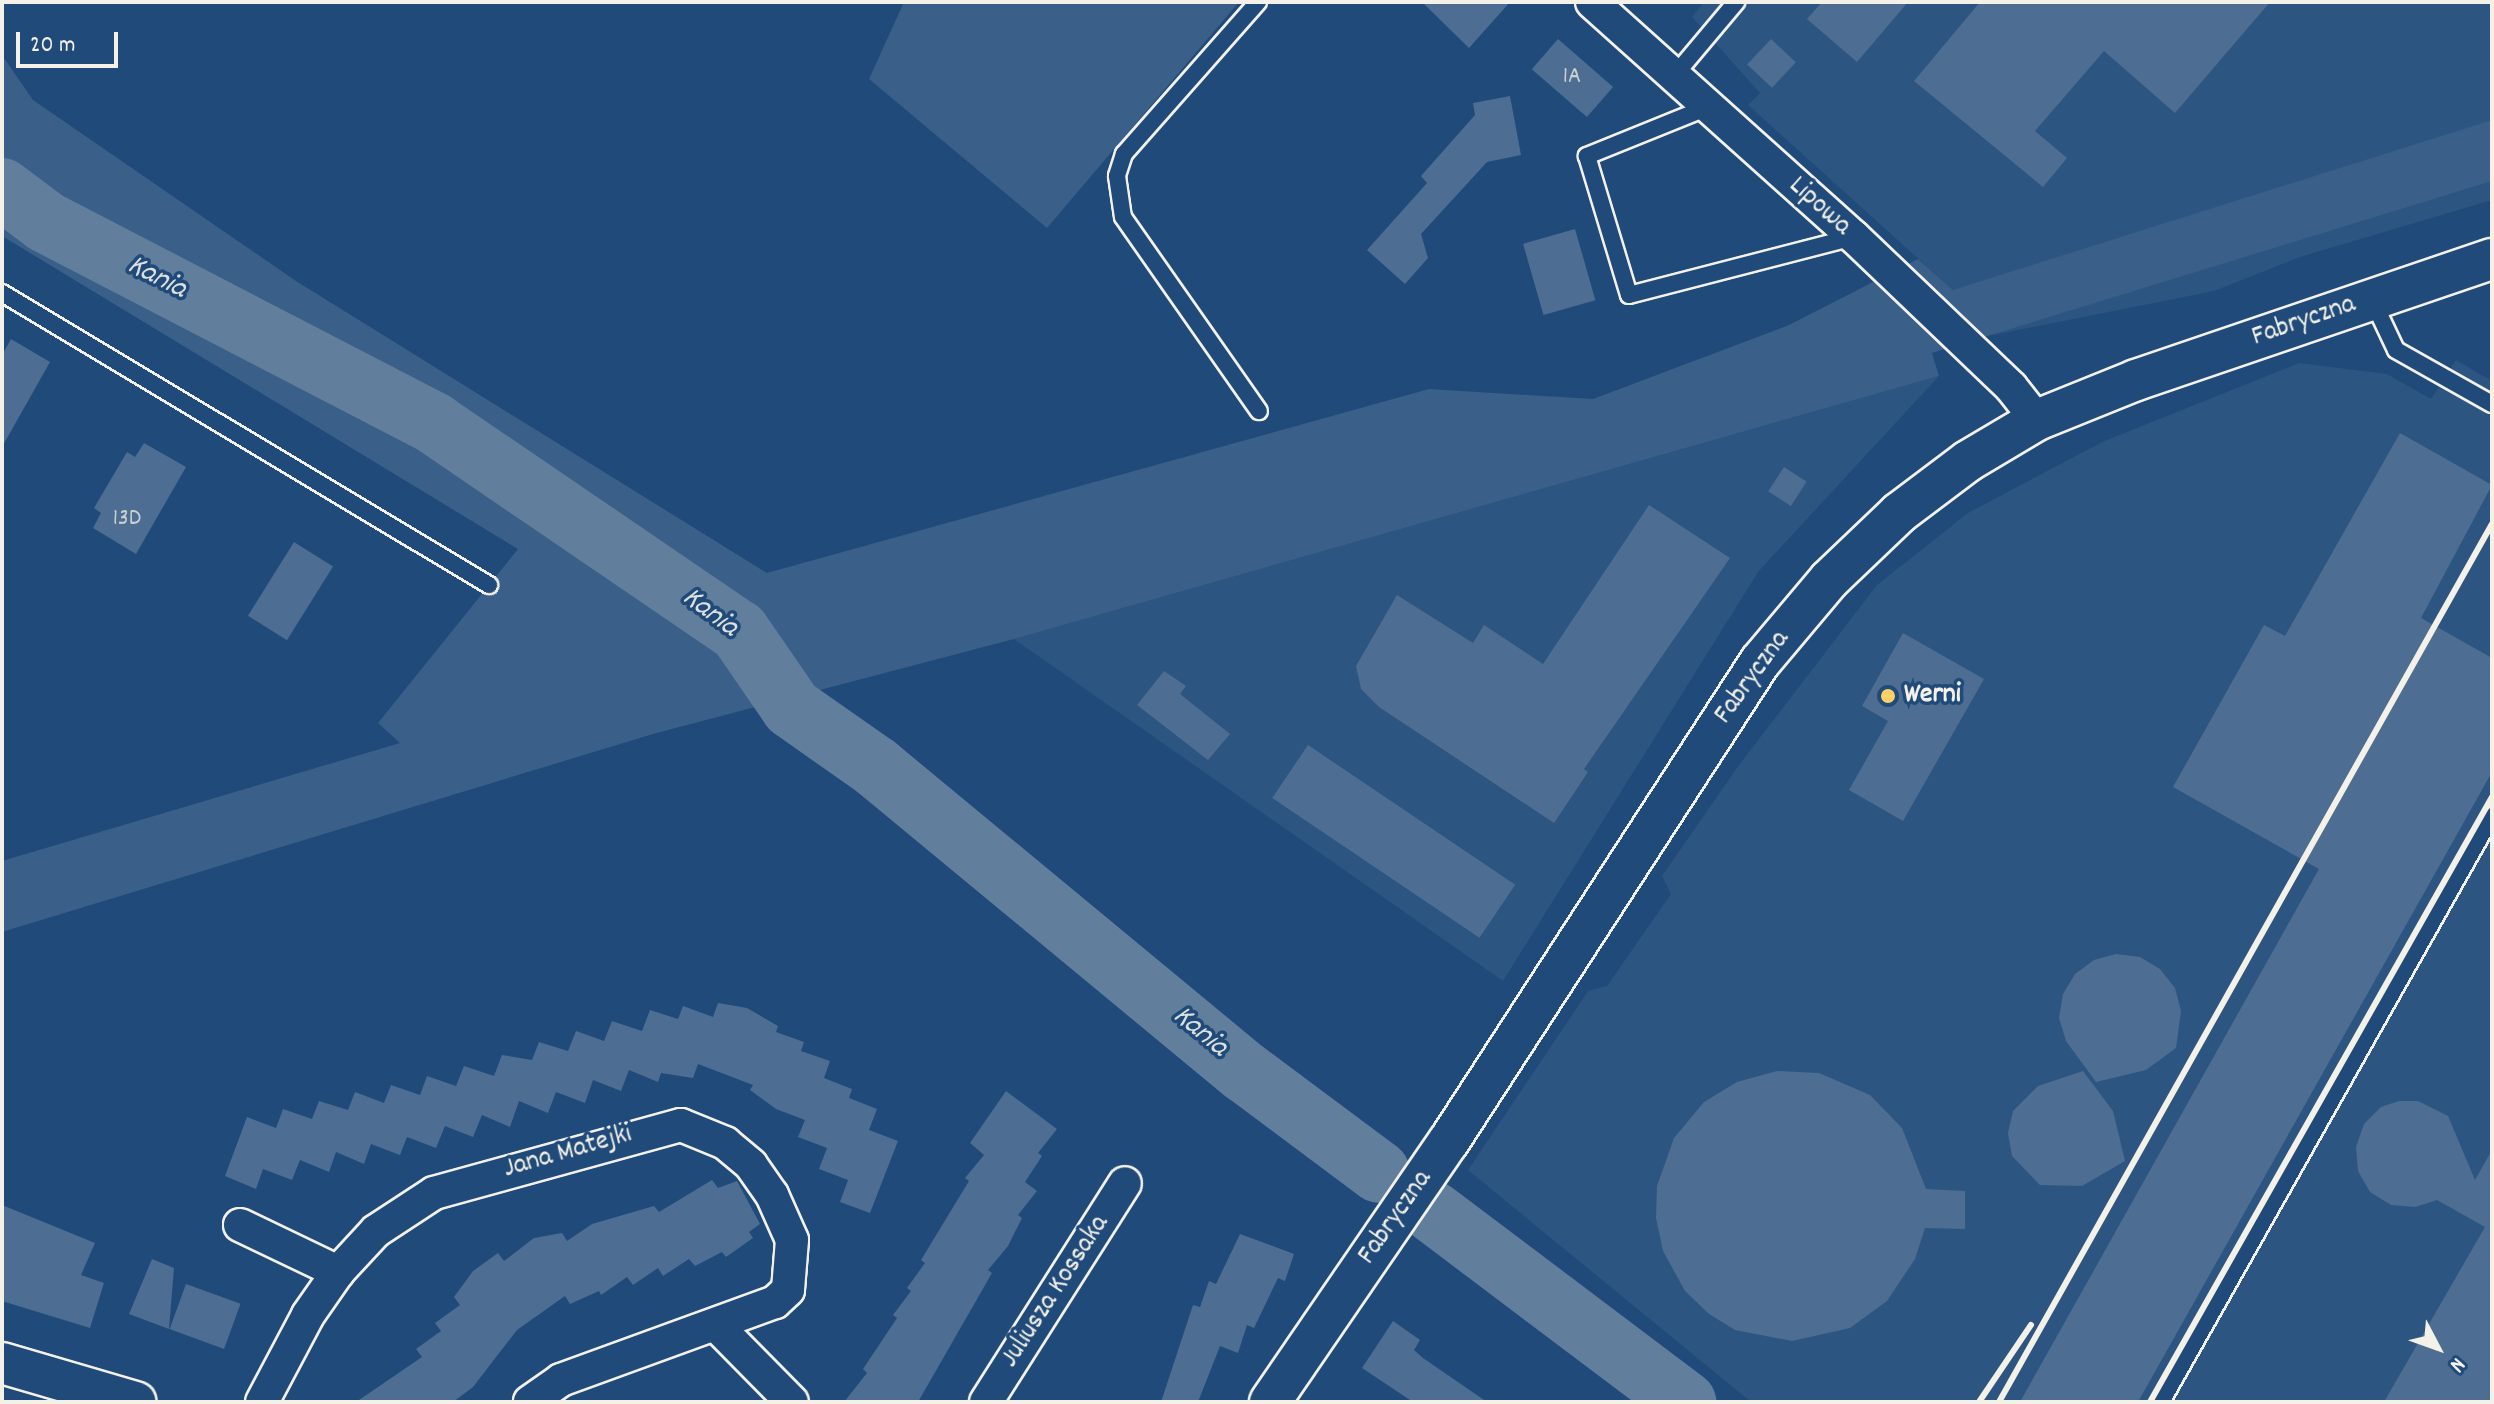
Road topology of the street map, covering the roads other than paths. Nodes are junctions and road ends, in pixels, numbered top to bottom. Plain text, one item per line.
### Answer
1 (1258, 2) edge
2 (1592, 2) edge
3 (1736, 2) edge
4 (1674, 76) junction
5 (1708, 107) junction
6 (1854, 237) junction
7 (2492, 259) edge
8 (2, 293) edge
9 (2371, 298) junction
10 (2492, 404) edge
11 (1259, 411) dead end
12 (2037, 420) junction
13 (489, 585) dead end
14 (2491, 820) edge
15 (1125, 1183) dead end
16 (240, 1225) dead end
17 (338, 1272) junction
18 (716, 1325) junction
19 (2, 1363) edge
20 (50, 1390) edge
21 (135, 1402) edge
22 (262, 1402) edge
23 (530, 1402) edge
24 (792, 1402) edge
25 (986, 1402) edge
26 (1270, 1402) edge
27 (2161, 1402) edge

1 - 11 lane
2 - 4 street, Lipowa
3 - 4 lane
4 - 5 street, Lipowa
5 - 6 street, Lipowa
5 - 6 lane
6 - 12 street, Lipowa
7 - 9 street, Fabryczna
8 - 13 lane
9 - 10 lane
9 - 12 street, Fabryczna
12 - 26 street, Fabryczna
14 - 27 lane
15 - 25 street, Juliusza Kossaka
16 - 17 street
17 - 18 street, Jana Matejki
17 - 22 street, Jana Matejki
18 - 23 street, Jana Matejki
18 - 24 street
19 - 20 street
20 - 21 street

